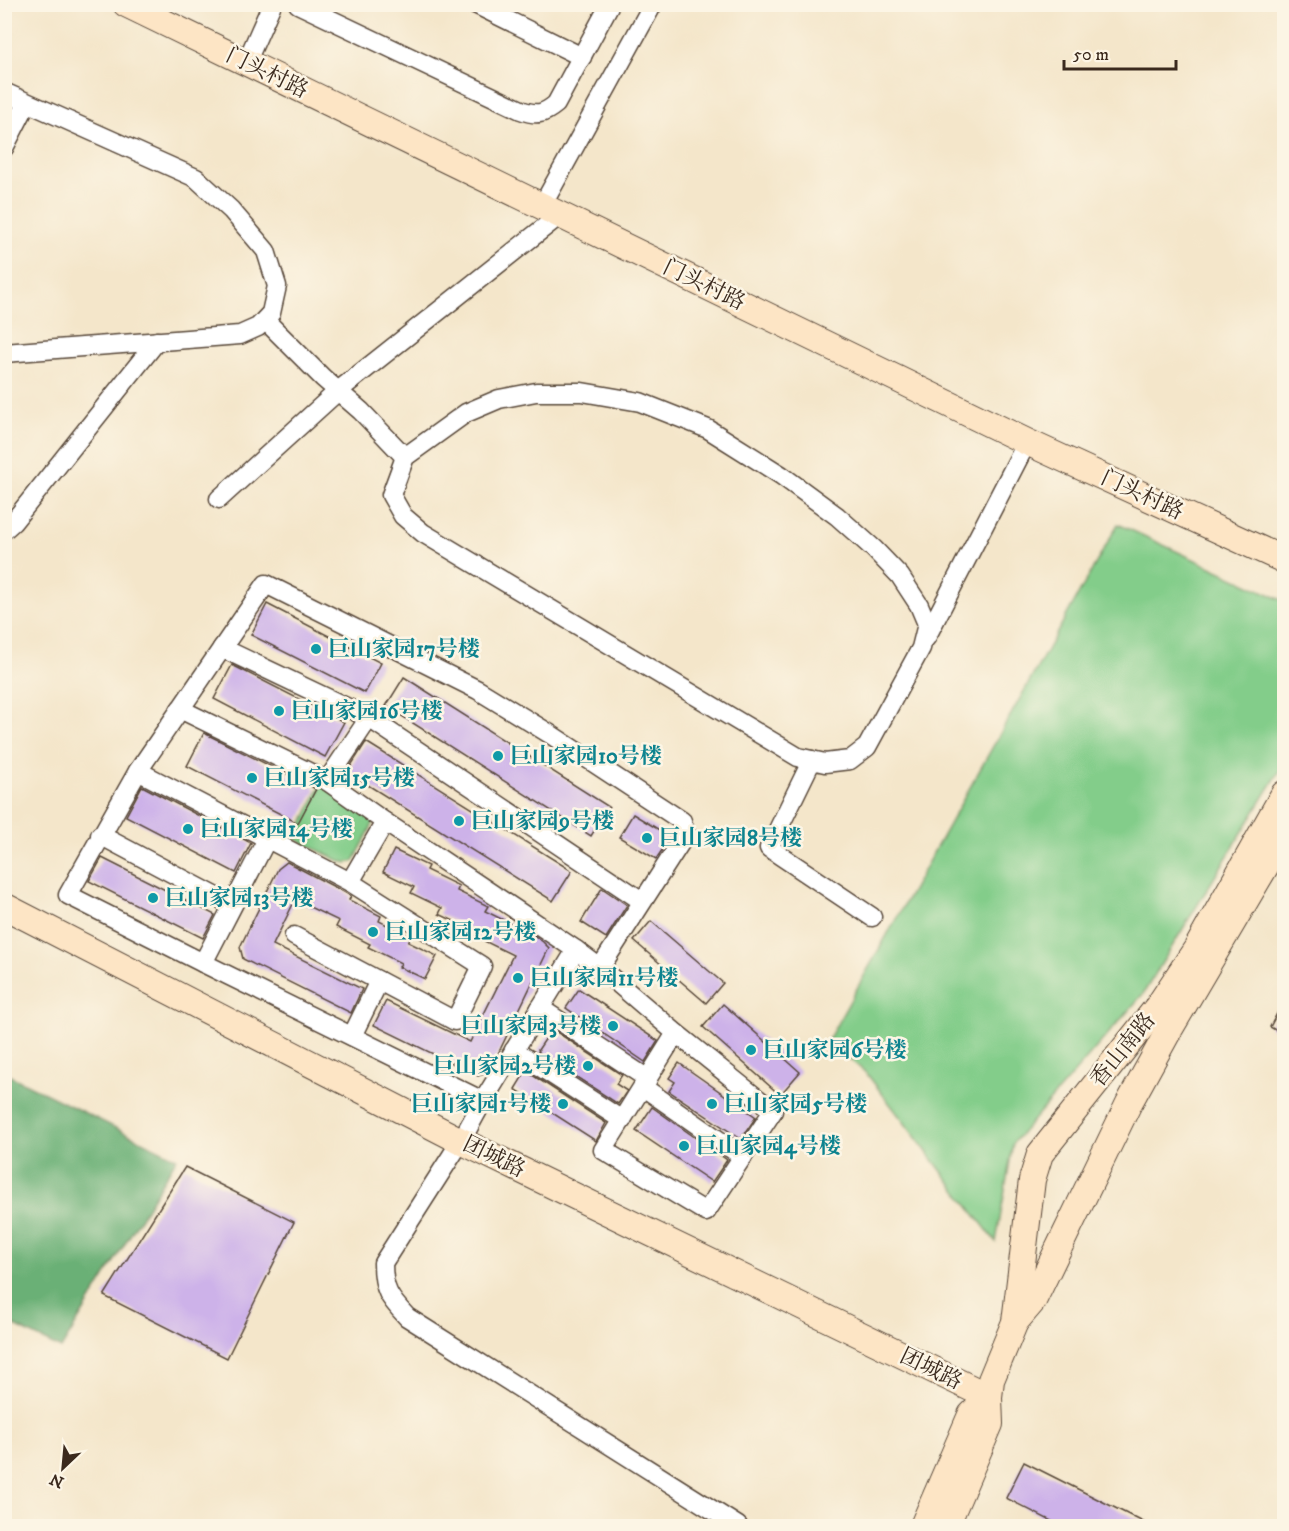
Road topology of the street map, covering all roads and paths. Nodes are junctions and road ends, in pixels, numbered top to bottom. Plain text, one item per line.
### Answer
1 (126, 4) edge
2 (272, 4) edge
3 (298, 4) edge
4 (475, 4) edge
5 (610, 4) edge
6 (653, 4) edge
7 (582, 57) junction
8 (246, 63) junction
9 (4, 92) edge
10 (27, 103) junction
11 (4, 148) edge
12 (551, 211) junction
13 (265, 320) junction
14 (157, 341) junction
15 (4, 353) edge
16 (338, 391) junction
17 (1028, 442) junction
18 (405, 457) junction
19 (219, 499) dead end
20 (4, 530) edge
21 (1284, 560) edge
22 (222, 648) junction
23 (921, 648) junction
24 (180, 709) junction
25 (369, 718) junction
26 (812, 760) junction
27 (138, 771) junction
28 (327, 781) junction
29 (1284, 794) edge
30 (385, 822) junction
31 (100, 835) junction
32 (1284, 835) edge
33 (267, 839) junction
34 (350, 882) junction
35 (642, 901) junction
36 (232, 905) junction
37 (4, 906) edge
38 (872, 917) dead end
39 (294, 936) dead end
40 (576, 950) junction
41 (203, 963) junction
42 (600, 968) junction
43 (379, 981) junction
44 (540, 1008) junction
45 (676, 1033) junction
46 (352, 1036) junction
47 (514, 1050) junction
48 (645, 1083) junction
49 (483, 1101) junction
50 (622, 1120) junction
51 (461, 1141) junction
52 (743, 1157) junction
53 (1015, 1322) junction
54 (989, 1397) junction
55 (950, 1525) edge
56 (738, 1527) edge
57 (923, 1527) edge

1 - 8 street, 门头村路
2 - 8 street
3 - 7 street
4 - 7 street
5 - 7 street
6 - 12 street
8 - 12 street, 门头村路
9 - 10 street
10 - 11 street
10 - 13 street
12 - 16 street
12 - 17 street, 门头村路
13 - 14 street
13 - 16 street
14 - 15 street
14 - 20 street
16 - 18 street
16 - 19 street
17 - 21 street, 门头村路
17 - 23 street
18 - 23 street
18 - 26 street
22 - 24 street
22 - 25 street
22 - 35 street
23 - 26 street
24 - 27 street
24 - 28 street
25 - 28 street
25 - 35 street
26 - 38 street
27 - 31 street
27 - 33 street
28 - 30 street
29 - 53 street, 香山南路
30 - 34 street
30 - 40 street
31 - 36 street
31 - 41 street
32 - 53 street, 香山南路
33 - 34 street
33 - 36 street
34 - 43 street
35 - 42 street
36 - 41 street
37 - 51 street, 团城路
39 - 43 street
40 - 42 street
40 - 44 street
41 - 46 street
42 - 45 street
43 - 46 street
44 - 47 street
44 - 48 street
45 - 48 street
45 - 52 street
46 - 49 street
47 - 49 street
47 - 50 street
48 - 50 street
48 - 52 street
49 - 51 street
50 - 52 street
51 - 54 street, 团城路
51 - 56 street
53 - 54 street, 香山南路
54 - 55 street, 香山南路
54 - 57 street, 香山南路

